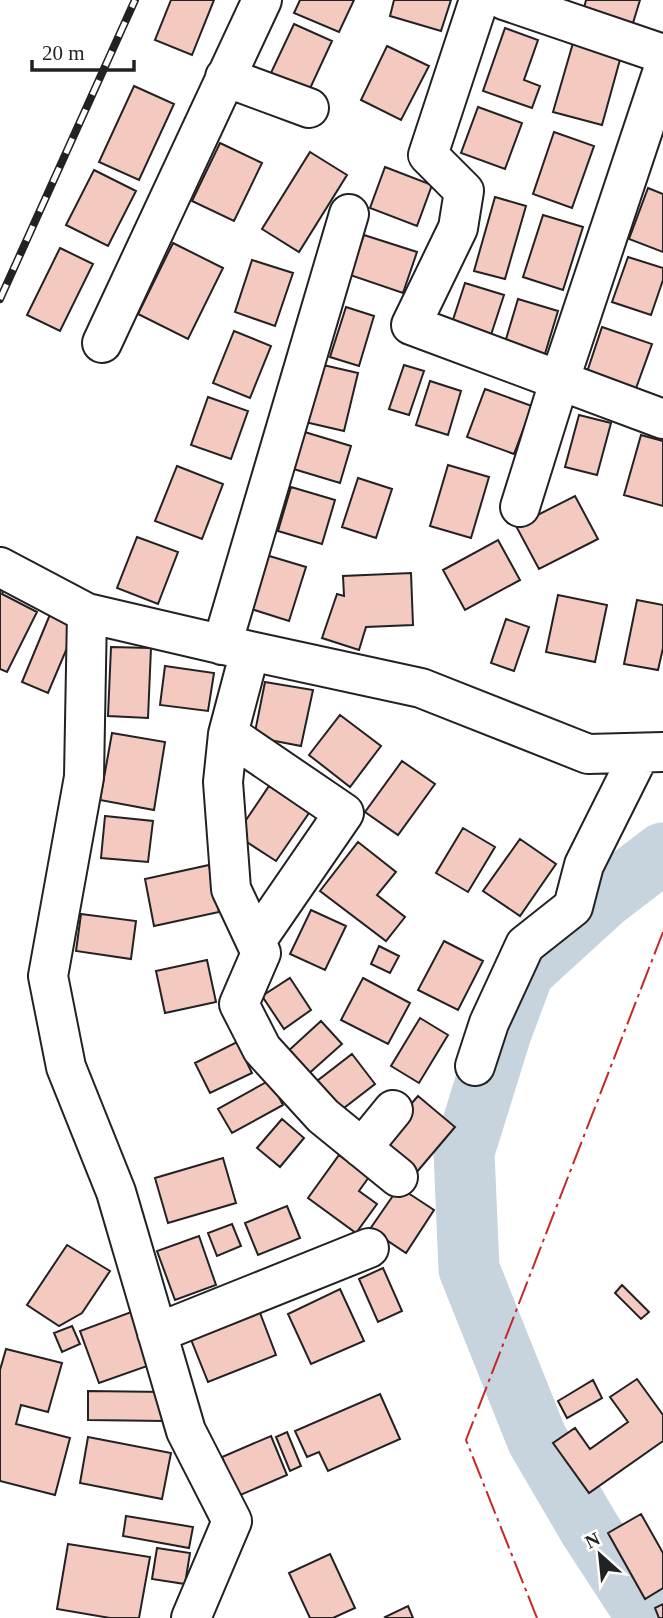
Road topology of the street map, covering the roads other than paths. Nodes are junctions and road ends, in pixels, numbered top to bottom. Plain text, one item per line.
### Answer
1 (262, 0) edge
2 (480, 0) edge
3 (504, 0) edge
4 (663, 54) edge
5 (663, 70) edge
6 (225, 77) junction
7 (309, 108) dead end
8 (649, 160) edge
9 (349, 214) dead end
10 (102, 343) dead end
11 (559, 382) junction
12 (663, 419) edge
13 (520, 507) dead end
14 (0, 567) edge
15 (87, 613) junction
16 (236, 648) junction
17 (228, 734) junction
18 (652, 752) edge
19 (256, 940) junction
20 (475, 1066) dead end
21 (393, 1110) dead end
22 (362, 1148) junction
23 (398, 1177) dead end
24 (369, 1248) dead end
25 (157, 1333) junction
26 (191, 1618) edge

1 - 6 street
2 - 11 street
3 - 4 street
5 - 8 street
6 - 7 street
6 - 10 street
8 - 11 street
9 - 16 street
11 - 12 street
11 - 13 street
14 - 15 street
15 - 16 street
15 - 25 street
16 - 17 street
16 - 18 street
17 - 19 street
17 - 19 street
18 - 20 street
19 - 22 street
21 - 22 street
22 - 23 street
24 - 25 street
25 - 26 street

